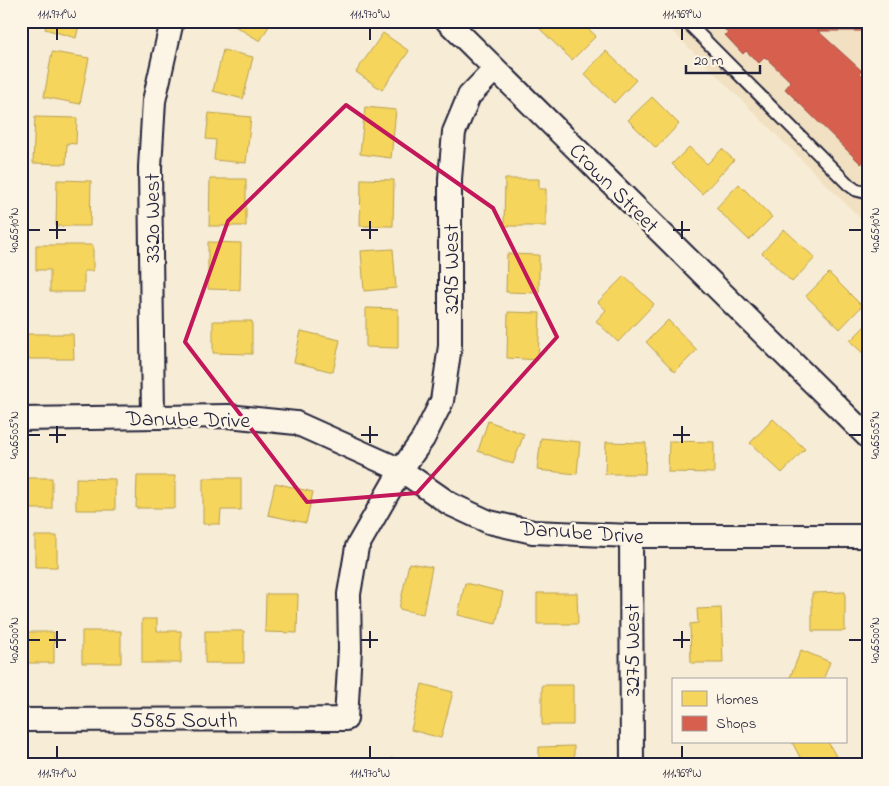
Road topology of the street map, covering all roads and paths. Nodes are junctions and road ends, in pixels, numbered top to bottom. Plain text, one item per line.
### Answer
1 (172, 21) edge
2 (447, 21) edge
3 (686, 21) edge
4 (495, 69) junction
5 (868, 193) edge
6 (153, 418) junction
7 (21, 419) edge
8 (868, 437) edge
9 (401, 470) junction
10 (631, 536) junction
11 (868, 536) edge
12 (346, 719) joint
13 (21, 720) edge
14 (632, 765) edge

1 - 6 street, 3320 West
2 - 4 street, Crown Street
3 - 5 lane
4 - 8 street, Crown Street
4 - 9 street, 3295 West
6 - 7 street, Danube Drive
6 - 9 street, Danube Drive
9 - 10 street, Danube Drive
9 - 12 street, 3295 West
10 - 11 street, Danube Drive
10 - 14 street, 3275 West
12 - 13 street, 5585 South

